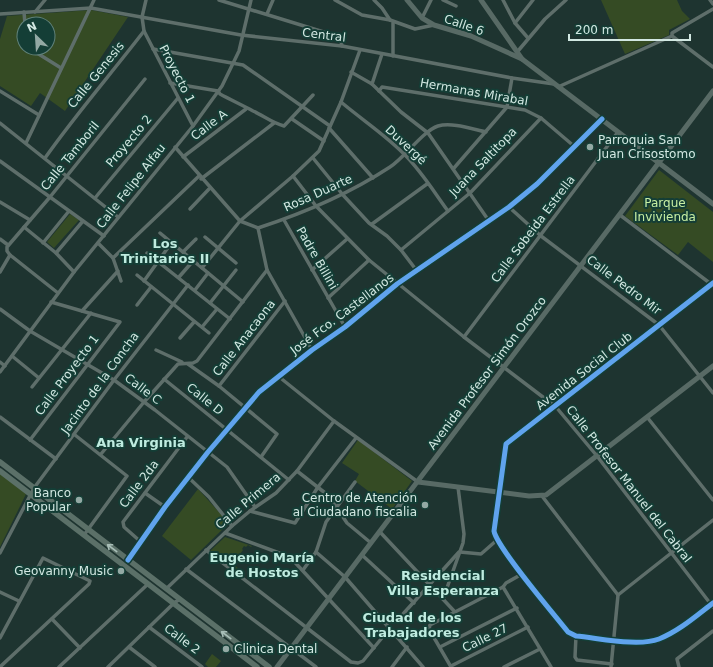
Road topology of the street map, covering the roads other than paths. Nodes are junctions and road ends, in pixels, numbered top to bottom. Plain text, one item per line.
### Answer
1 (45, 0) edge
2 (94, 0) edge
3 (146, 0) edge
4 (220, 0) edge
5 (251, 0) edge
6 (272, 0) edge
7 (335, 0) edge
8 (374, 0) edge
9 (407, 0) edge
10 (431, 0) edge
11 (443, 0) edge
12 (481, 0) edge
13 (503, 0) edge
14 (533, 0) edge
15 (566, 0) edge
16 (710, 0) edge
17 (713, 4) edge
18 (456, 6) dead end
19 (91, 8) junction
20 (249, 9) junction
21 (713, 9) edge
22 (24, 12) junction
23 (34, 12) junction
24 (0, 14) edge
25 (267, 14) junction
26 (24, 16) edge
27 (142, 17) junction
28 (422, 18) junction
29 (392, 22) junction
30 (515, 23) junction
31 (434, 25) junction
32 (144, 31) junction
33 (242, 35) junction
34 (672, 36) junction
35 (528, 38) junction
36 (342, 46) junction
37 (153, 49) junction
38 (360, 50) junction
39 (518, 51) junction
40 (382, 54) junction
41 (42, 56) edge
42 (393, 56) junction
43 (522, 58) junction
44 (234, 62) junction
45 (713, 67) edge
46 (61, 68) junction
47 (352, 72) junction
48 (145, 78) dead end
49 (512, 78) junction
50 (170, 83) junction
51 (372, 84) junction
52 (557, 85) junction
53 (0, 91) edge
54 (218, 91) junction
55 (379, 91) junction
56 (713, 91) edge
57 (313, 95) dead end
58 (178, 98) junction
59 (341, 102) junction
60 (303, 107) junction
61 (507, 107) junction
62 (246, 109) junction
63 (40, 115) junction
64 (541, 118) junction
65 (292, 119) junction
66 (602, 120) junction
67 (0, 122) edge
68 (274, 124) junction
69 (193, 126) junction
70 (329, 127) junction
71 (486, 132) junction
72 (618, 132) junction
73 (428, 133) junction
74 (324, 141) junction
75 (26, 143) junction
76 (174, 147) junction
77 (575, 147) junction
78 (404, 154) junction
79 (183, 156) junction
80 (45, 158) junction
81 (313, 158) junction
82 (0, 161) edge
83 (659, 162) junction
84 (454, 168) junction
85 (68, 176) junction
86 (294, 176) junction
87 (200, 177) junction
88 (373, 178) junction
89 (427, 184) junction
90 (209, 189) junction
91 (470, 193) junction
92 (343, 195) junction
93 (50, 196) junction
94 (95, 198) junction
95 (0, 202) edge
96 (713, 204) edge
97 (316, 206) junction
98 (509, 207) junction
99 (190, 209) dead end
100 (69, 211) junction
101 (448, 212) junction
102 (620, 215) junction
103 (118, 217) junction
104 (30, 220) junction
105 (284, 220) junction
106 (83, 221) junction
107 (240, 221) junction
108 (489, 221) junction
109 (372, 224) junction
110 (24, 227) junction
111 (258, 228) junction
112 (160, 232) dead end
113 (104, 236) junction
114 (541, 236) junction
115 (205, 238) dead end
116 (0, 239) edge
117 (196, 239) dead end
118 (347, 239) junction
119 (172, 242) junction
120 (43, 243) junction
121 (98, 244) junction
122 (8, 246) junction
123 (218, 248) junction
124 (401, 250) junction
125 (183, 252) junction
126 (56, 253) junction
127 (147, 253) dead end
128 (10, 255) junction
129 (113, 258) junction
130 (369, 260) junction
131 (158, 261) junction
132 (193, 261) junction
133 (236, 263) dead end
134 (582, 266) junction
135 (202, 268) junction
136 (236, 270) dead end
137 (267, 270) junction
138 (312, 270) junction
139 (118, 271) junction
140 (416, 271) junction
141 (0, 272) edge
142 (74, 272) junction
143 (208, 273) junction
144 (137, 275) dead end
145 (179, 277) junction
146 (121, 281) dead end
147 (144, 281) junction
148 (712, 283) edge
149 (397, 284) junction
150 (188, 285) junction
151 (224, 286) junction
152 (151, 287) junction
153 (194, 290) junction
154 (58, 293) junction
155 (328, 298) junction
156 (284, 301) junction
157 (51, 302) junction
158 (243, 302) junction
159 (210, 303) junction
160 (172, 304) junction
161 (137, 305) dead end
162 (0, 309) edge
163 (217, 309) junction
164 (82, 311) junction
165 (91, 313) junction
166 (230, 319) junction
167 (194, 322) junction
168 (660, 325) junction
169 (202, 327) junction
170 (345, 327) junction
171 (30, 331) junction
172 (209, 333) dead end
173 (464, 337) junction
174 (180, 338) dead end
175 (63, 349) junction
176 (156, 350) dead end
177 (312, 350) junction
178 (12, 356) junction
179 (0, 362) edge
180 (186, 363) junction
181 (88, 364) junction
182 (5, 366) junction
183 (713, 366) edge
184 (504, 367) junction
185 (0, 372) edge
186 (278, 376) junction
187 (699, 376) junction
188 (39, 378) junction
189 (164, 379) junction
190 (114, 380) junction
191 (219, 386) junction
192 (32, 387) dead end
193 (713, 393) edge
194 (144, 402) junction
195 (556, 406) junction
196 (244, 408) junction
197 (0, 417) edge
198 (647, 417) junction
199 (334, 421) junction
200 (226, 429) junction
201 (75, 435) junction
202 (187, 436) junction
203 (356, 438) junction
204 (30, 440) junction
205 (208, 452) junction
206 (101, 454) junction
207 (597, 456) junction
208 (261, 457) junction
209 (56, 459) junction
210 (0, 462) edge
211 (0, 471) edge
212 (296, 471) junction
213 (188, 477) junction
214 (289, 480) junction
215 (355, 482) dead end
216 (418, 482) junction
217 (318, 487) junction
218 (458, 487) junction
219 (34, 488) junction
220 (145, 492) junction
221 (499, 492) junction
222 (31, 494) junction
223 (542, 496) junction
224 (713, 500) edge
225 (165, 507) junction
226 (255, 507) junction
227 (336, 507) junction
228 (250, 511) junction
229 (713, 520) edge
230 (232, 526) junction
231 (88, 530) junction
232 (380, 532) junction
233 (225, 533) junction
234 (84, 535) junction
235 (497, 540) junction
236 (141, 542) junction
237 (371, 543) junction
238 (206, 550) junction
239 (316, 552) junction
240 (460, 552) junction
241 (670, 553) junction
242 (0, 554) edge
243 (362, 555) junction
244 (128, 560) junction
245 (186, 569) junction
246 (303, 570) junction
247 (522, 574) junction
248 (345, 577) junction
249 (148, 584) junction
250 (429, 585) junction
251 (503, 587) junction
252 (166, 588) junction
253 (0, 592) edge
254 (618, 595) junction
255 (329, 598) junction
256 (443, 599) junction
257 (180, 600) junction
258 (19, 601) junction
259 (174, 603) junction
260 (414, 603) junction
261 (712, 605) edge
262 (517, 608) junction
263 (454, 612) junction
264 (403, 614) dead end
265 (52, 619) junction
266 (149, 627) junction
267 (528, 627) junction
268 (307, 628) junction
269 (390, 628) junction
270 (713, 631) edge
271 (576, 636) junction
272 (0, 638) edge
273 (614, 640) junction
274 (129, 647) junction
275 (407, 647) junction
276 (440, 647) junction
277 (80, 648) junction
278 (291, 648) junction
279 (374, 648) junction
280 (540, 649) junction
281 (611, 665) edge
282 (451, 666) edge
283 (0, 667) edge
284 (59, 667) edge
285 (108, 667) edge
286 (156, 667) edge
287 (202, 667) edge
288 (257, 667) edge
289 (269, 667) edge
290 (277, 667) edge
291 (316, 667) edge
292 (392, 667) edge
293 (423, 667) edge
294 (504, 667) edge
295 (551, 667) edge
296 (679, 667) edge

1 - 23 street
2 - 19 street
3 - 27 street
4 - 20 street
5 - 20 street, Calle Felipe Alfau
6 - 25 street
7 - 29 street
8 - 29 street
9 - 28 street, Calle 6
10 - 28 street
11 - 18 street
12 - 39 street
13 - 30 street
14 - 30 street
15 - 35 street
16 - 17 street
19 - 23 street, Central
19 - 27 street, Central
19 - 46 street
20 - 25 street
20 - 33 street, Calle Felipe Alfau
21 - 34 street
22 - 23 street, Central
22 - 24 street, Central
22 - 26 street
25 - 36 street
27 - 32 street
27 - 33 street, Central
28 - 31 street, Calle 6
29 - 31 street
29 - 42 street
30 - 35 street
31 - 43 street, Calle 6
32 - 37 street, Proyecto 1
32 - 80 street, Calle Genesis
33 - 36 street, Central
33 - 44 street, Calle Felipe Alfau
34 - 45 street
34 - 52 street
35 - 39 street
36 - 38 street, Central
37 - 44 street
37 - 50 street, Proyecto 1
38 - 40 street, Central
38 - 47 street
39 - 43 street
40 - 42 street, Central
40 - 51 street
41 - 46 street
42 - 49 street, Central
43 - 52 street
44 - 54 street, Calle Felipe Alfau
44 - 60 street
46 - 63 street
47 - 51 street
47 - 59 street
48 - 85 street, Calle Tamboril
49 - 52 street, Central
49 - 61 street
50 - 54 street
50 - 58 street, Proyecto 1
51 - 55 street
52 - 66 street
53 - 63 street
54 - 62 street
54 - 69 street, Calle Felipe Alfau
55 - 61 street, Hermanas Mirabal
55 - 73 street
56 - 83 street, Avenida Profesor Simón Orozco
57 - 60 street
58 - 69 street, Proyecto 1
58 - 94 street, Proyecto 2
59 - 70 street
59 - 78 street, Duvergé
60 - 65 street
60 - 70 street
61 - 64 street, Hermanas Mirabal
61 - 71 street
62 - 68 street
62 - 79 street, Calle A
63 - 75 street
64 - 77 street, Hermanas Mirabal
64 - 91 street, Juana Saltitopa
65 - 68 street
65 - 74 street
66 - 72 street
66 - 77 street, José Fco. Castellanos
67 - 75 street
68 - 87 street
69 - 76 street, Calle Felipe Alfau
70 - 74 street
70 - 88 street
71 - 73 street, Rosa Duarte
71 - 84 street
72 - 83 street
72 - 114 street, Calle Sobeida Estrella
73 - 78 street, Rosa Duarte
73 - 84 street
74 - 81 street
75 - 80 street
76 - 79 street
76 - 103 street, Calle Felipe Alfau
77 - 98 street, José Fco. Castellanos
78 - 88 street, Rosa Duarte
78 - 89 street, Duvergé
79 - 87 street
80 - 85 street
81 - 86 street
81 - 92 street
82 - 93 street
83 - 96 street
83 - 102 street, Avenida Profesor Simón Orozco
84 - 91 street
85 - 93 street, Calle Tamboril
85 - 94 street
86 - 97 street, Calle Profesor Manuel del Cabral
86 - 107 street
87 - 90 street
87 - 129 street
88 - 92 street, Rosa Duarte
89 - 101 street, Duvergé
89 - 109 street
90 - 99 street
90 - 107 street
91 - 101 street, Juana Saltitopa
91 - 108 street
92 - 97 street, Rosa Duarte
92 - 109 street
93 - 100 street
93 - 104 street, Calle Tamboril
94 - 103 street
95 - 104 street
97 - 105 street, Rosa Duarte
97 - 118 street, Calle Profesor Manuel del Cabral
98 - 108 street, José Fco. Castellanos
98 - 114 street, Calle Pedro Mir
100 - 106 street
100 - 120 street
101 - 124 street, Juana Saltitopa
102 - 134 street, Avenida Profesor Simón Orozco
102 - 148 street
103 - 113 street, Calle Felipe Alfau
104 - 110 street, Calle Tamboril
105 - 111 street, Rosa Duarte
105 - 138 street, Padre Billini
106 - 113 street
106 - 126 street
107 - 111 street
107 - 123 street
108 - 140 street, José Fco. Castellanos
109 - 124 street
110 - 120 street
110 - 122 street, Calle Tamboril
111 - 137 street
112 - 119 street
113 - 121 street, Calle Felipe Alfau
114 - 134 street, Calle Pedro Mir
114 - 173 street, Calle Sobeida Estrella
115 - 123 street
116 - 122 street
117 - 125 street
118 - 130 street, Calle Profesor Manuel del Cabral
118 - 138 street
119 - 125 street
119 - 131 street
120 - 126 street
121 - 129 street
121 - 142 street, Calle Felipe Alfau
122 - 128 street
123 - 133 street
123 - 135 street
124 - 140 street
125 - 132 street
126 - 142 street
127 - 131 street
128 - 141 street
128 - 154 street
129 - 139 street
130 - 149 street, Calle Profesor Manuel del Cabral
130 - 155 street
131 - 145 street
131 - 147 street
132 - 135 street
132 - 145 street
134 - 168 street, Calle Pedro Mir
134 - 184 street, Avenida Profesor Simón Orozco
135 - 143 street
136 - 151 street
137 - 156 street
137 - 158 street
138 - 155 street, Padre Billini
139 - 146 street
139 - 164 street
140 - 149 street, José Fco. Castellanos
142 - 154 street, Calle Felipe Alfau
143 - 151 street
143 - 153 street
144 - 147 street
145 - 150 street
147 - 152 street
148 - 168 street, Avenida Social Club
149 - 170 street, José Fco. Castellanos
149 - 173 street, Calle Profesor Manuel del Cabral
150 - 153 street
150 - 160 street, Jacinto de la Concha
151 - 158 street
151 - 159 street
152 - 160 street
152 - 161 street
153 - 159 street
154 - 157 street, Calle Felipe Alfau
155 - 170 street, Padre Billini
156 - 177 street
156 - 191 street, Calle Anacaona
157 - 164 street
157 - 171 street, Calle Felipe Alfau
158 - 166 street
159 - 163 street
160 - 167 street
160 - 190 street, Jacinto de la Concha
162 - 171 street, Calle C
163 - 166 street
163 - 169 street
164 - 165 street
165 - 175 street
165 - 181 street, Calle Proyecto 1
166 - 180 street
167 - 169 street
167 - 174 street
168 - 187 street, Calle Pedro Mir
168 - 195 street, Avenida Social Club
169 - 172 street
170 - 177 street, José Fco. Castellanos
171 - 175 street, Calle C
171 - 178 street, Calle Felipe Alfau
173 - 184 street, Calle Profesor Manuel del Cabral
175 - 181 street, Calle C
175 - 188 street
176 - 180 street
177 - 186 street, José Fco. Castellanos
178 - 182 street, Calle Felipe Alfau
178 - 188 street
179 - 182 street
180 - 189 street
180 - 191 street
181 - 190 street, Calle C
181 - 204 street, Calle Proyecto 1
182 - 185 street, Calle Felipe Alfau
183 - 187 street
184 - 195 street, Calle Profesor Manuel del Cabral
184 - 216 street, Avenida Profesor Simón Orozco
186 - 196 street, José Fco. Castellanos
186 - 199 street
187 - 193 street, Calle Pedro Mir
187 - 198 street
188 - 192 street
189 - 194 street
189 - 200 street, Calle D
190 - 194 street, Calle C
190 - 201 street, Jacinto de la Concha
191 - 196 street
194 - 202 street, Calle C
194 - 206 street
195 - 207 street, Calle Profesor Manuel del Cabral
195 - 221 street, Avenida Social Club
196 - 200 street, José Fco. Castellanos
196 - 208 street
197 - 204 street
198 - 207 street
198 - 224 street
199 - 203 street
199 - 212 street, Calle Primera
200 - 205 street, José Fco. Castellanos
200 - 208 street, Calle D
201 - 206 street
201 - 209 street, Jacinto de la Concha
202 - 205 street, Calle C
202 - 220 street, Calle 2da
203 - 216 street
203 - 217 street
204 - 209 street
205 - 213 street, José Fco. Castellanos
205 - 226 street, Calle C
206 - 231 street
207 - 223 street
207 - 241 street, Calle Profesor Manuel del Cabral
208 - 214 street, Calle D
209 - 219 street, Jacinto de la Concha
210 - 219 main road
211 - 222 main road
212 - 214 street, Calle Primera
212 - 217 street
213 - 225 street, José Fco. Castellanos
213 - 230 street
214 - 226 street, Calle Primera
215 - 227 street
216 - 218 street
216 - 232 street, Avenida Profesor Simón Orozco
217 - 227 street
217 - 228 street
218 - 221 street
218 - 240 street
219 - 222 street, Jacinto de la Concha
219 - 231 main road
220 - 225 street
220 - 236 street, Calle 2da
221 - 223 street
221 - 235 street, Avenida Social Club
222 - 234 main road
222 - 242 street, Jacinto de la Concha
223 - 254 street
225 - 236 street, José Fco. Castellanos
226 - 228 street, Calle Primera
227 - 237 street
227 - 239 street
228 - 230 street, Calle Primera
229 - 241 street
230 - 233 street, Calle Primera
231 - 234 street
244 -> 231 main road
232 - 237 street, Avenida Profesor Simón Orozco
232 - 250 street
233 - 238 street, Calle Primera
233 - 246 street
234 - 249 main road
235 - 240 street
235 - 247 street
236 - 244 street, José Fco. Castellanos
237 - 243 street, Avenida Profesor Simón Orozco
238 - 245 street, Calle Primera
238 - 268 street
239 - 246 street
239 - 248 street
240 - 250 street
240 - 256 street
241 - 254 street
241 - 261 street, Calle Profesor Manuel del Cabral
243 - 248 street, Avenida Profesor Simón Orozco
243 - 260 street
244 - 252 main road
245 - 252 street, Calle Primera
245 - 278 street
246 - 255 street
247 - 251 street
247 - 271 street
248 - 255 street, Avenida Profesor Simón Orozco
248 - 269 street
249 - 259 main road
249 - 277 street
250 - 256 street
250 - 260 street
251 - 262 street
251 - 263 street
252 - 257 main road
253 - 258 street
254 - 273 street
255 - 268 street, Avenida Profesor Simón Orozco
255 - 279 street
256 - 263 street
257 - 259 street
289 -> 257 main road
258 - 265 street
258 - 272 street
259 - 266 street
259 - 288 main road
260 - 264 street
261 - 273 street
262 - 267 street
262 - 276 street
263 - 276 street
265 - 277 street
265 - 283 street
266 - 274 street
266 - 287 street, Calle 2
267 - 280 street
267 - 282 street, Calle 27
268 - 278 street, Avenida Profesor Simón Orozco
268 - 279 street
269 - 275 street
269 - 279 street
270 - 296 street
271 - 273 street
271 - 281 street
273 - 281 street
274 - 285 street
274 - 286 street
275 - 292 street
275 - 293 street
276 - 282 street
277 - 284 street
278 - 290 street, Avenida Profesor Simón Orozco
278 - 291 street
280 - 294 street
280 - 295 street

